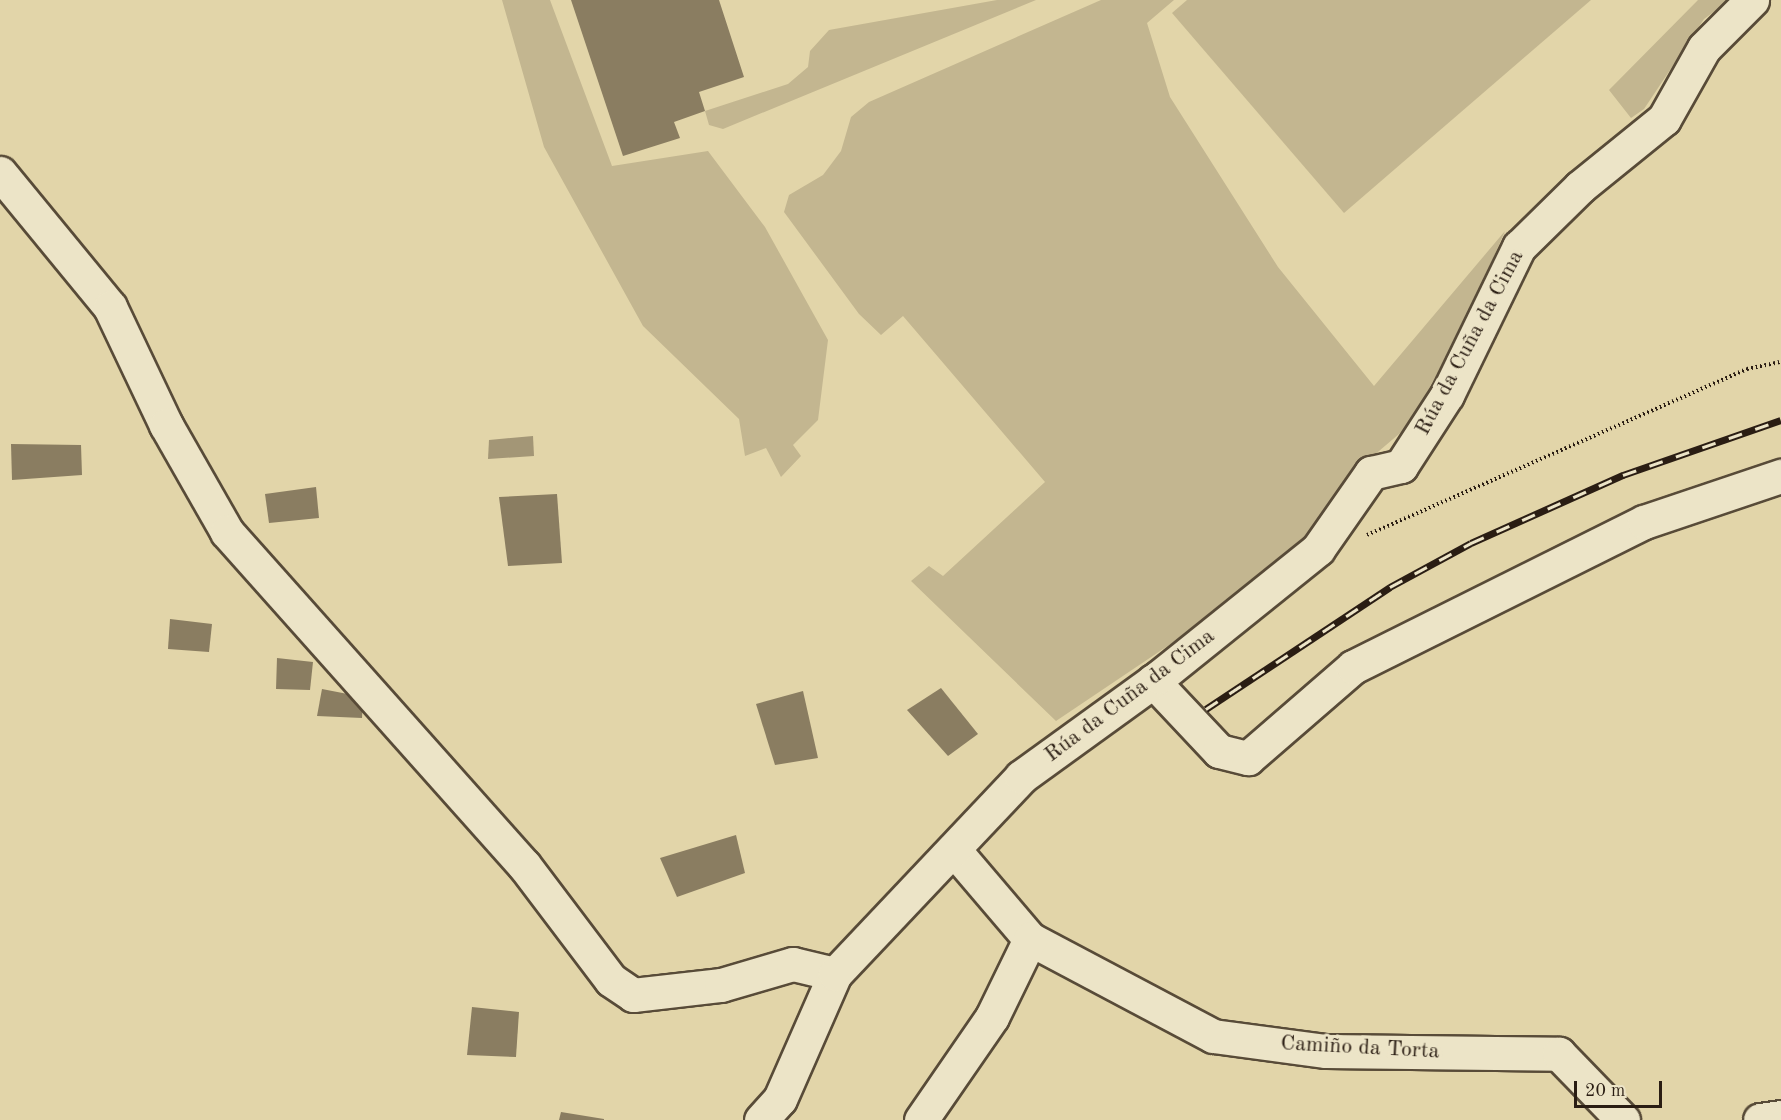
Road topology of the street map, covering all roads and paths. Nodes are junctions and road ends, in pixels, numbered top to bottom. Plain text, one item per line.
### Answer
1 (1752, 0) edge
2 (0, 173) edge
3 (1781, 362) edge
4 (1781, 476) edge
5 (1318, 549) junction
6 (1153, 681) junction
7 (955, 851) junction
8 (1030, 939) junction
9 (835, 974) junction
10 (776, 1113) edge
11 (1781, 1117) edge
12 (921, 1120) edge
13 (1623, 1120) edge
14 (1760, 1120) edge

1 - 5 street, Rúa da Cuña da Cima
2 - 9 street
3 - 5 path
4 - 6 street
5 - 6 street, Rúa da Cuña da Cima
6 - 7 street, Rúa da Cuña da Cima
7 - 8 street, Camiño da Torta
7 - 9 street, Rúa da Cuña da Cima
8 - 12 street
8 - 13 street, Camiño da Torta
9 - 10 street
11 - 14 street

